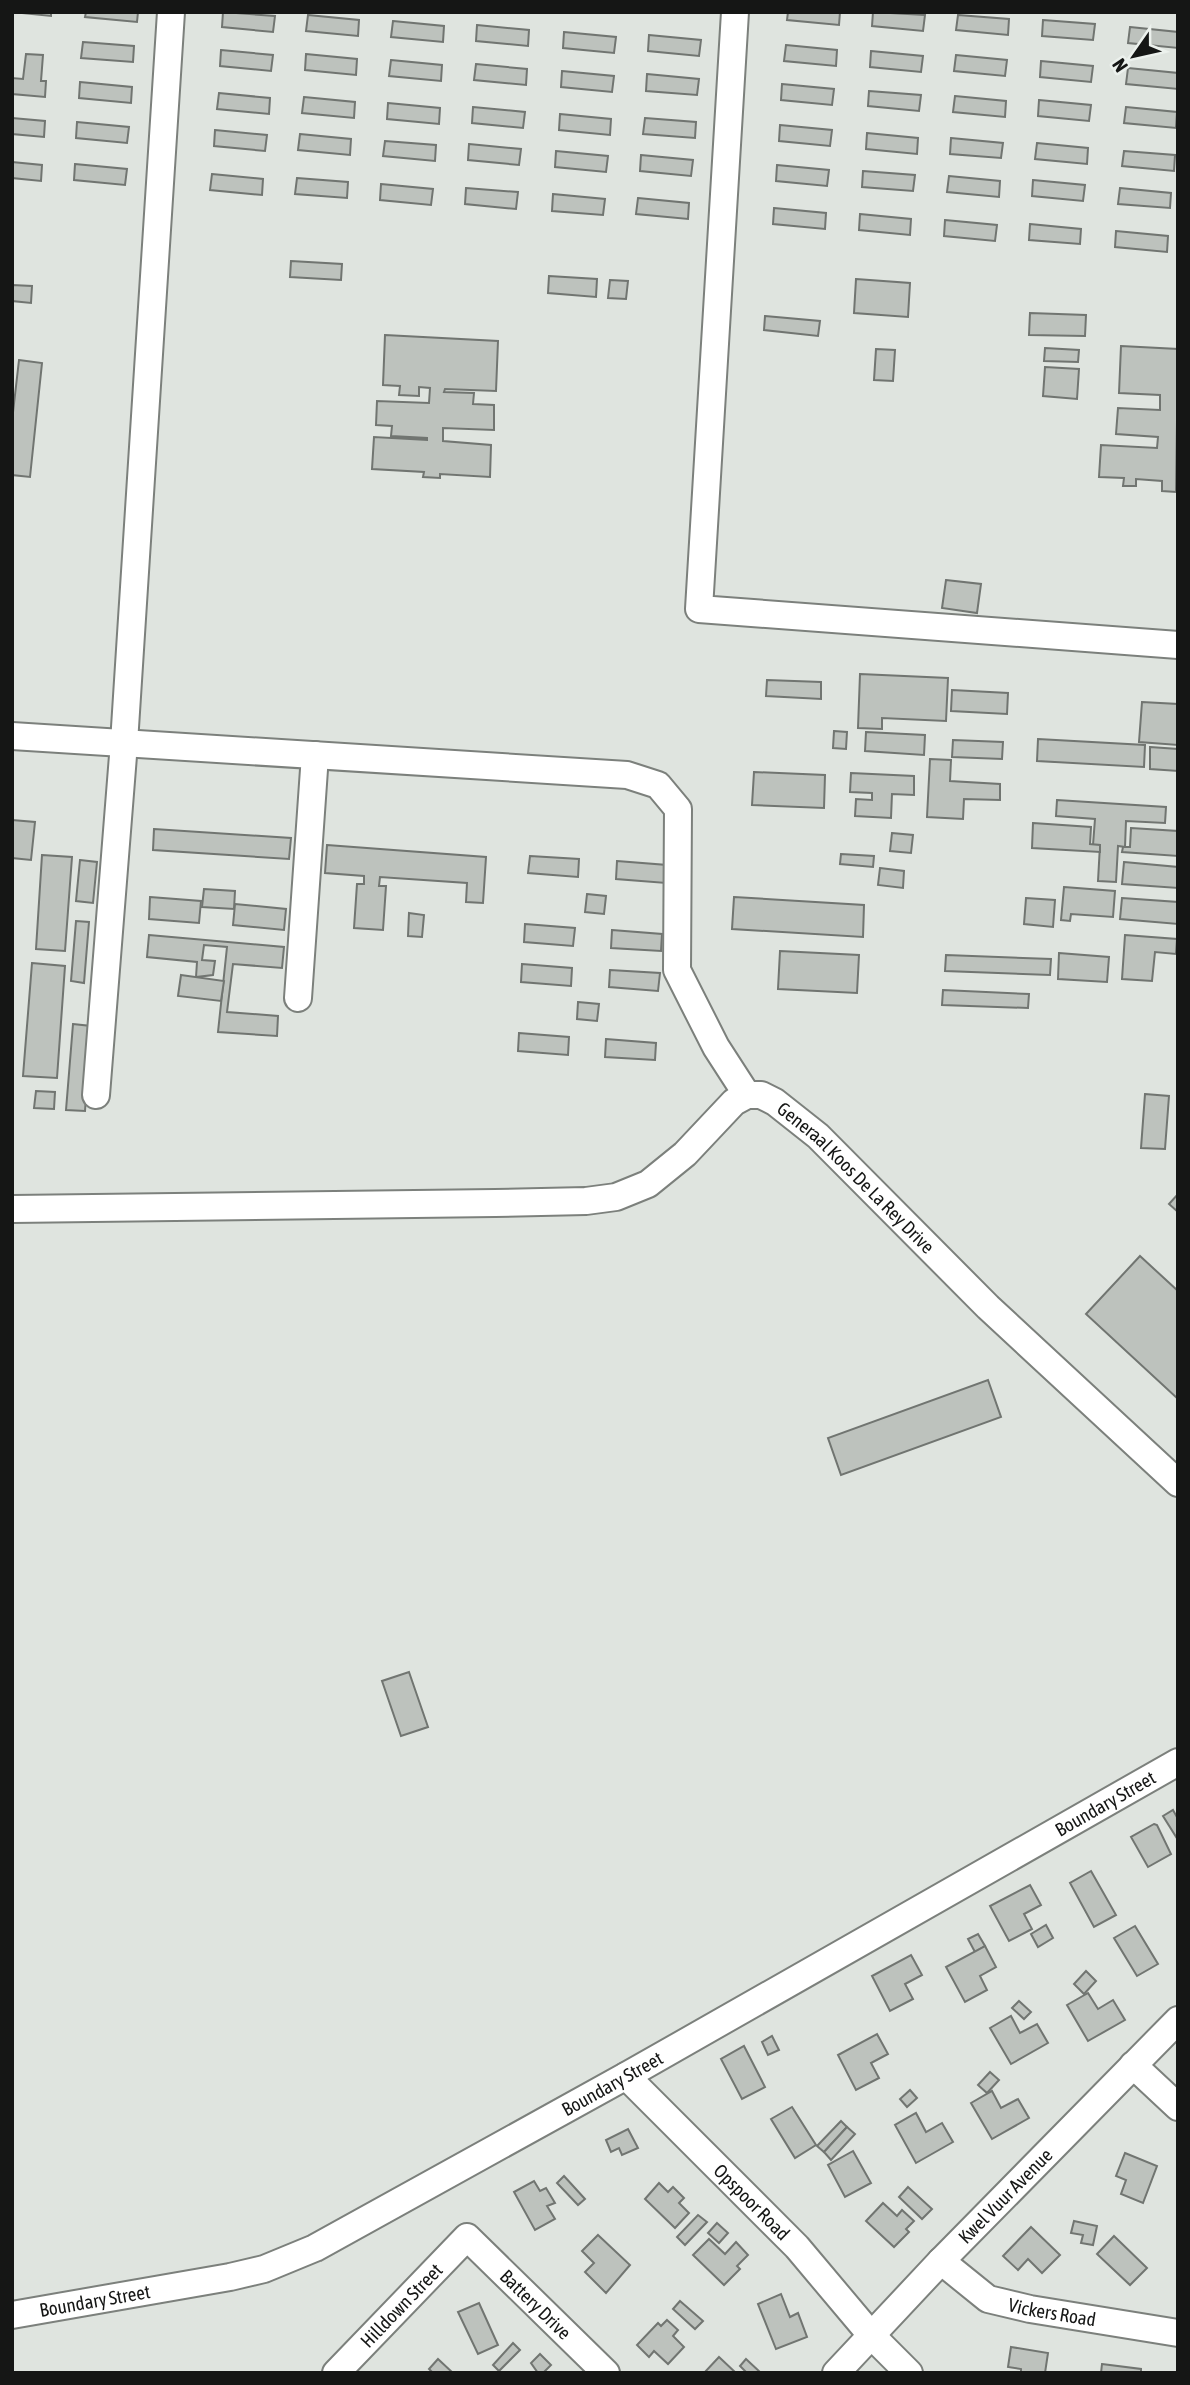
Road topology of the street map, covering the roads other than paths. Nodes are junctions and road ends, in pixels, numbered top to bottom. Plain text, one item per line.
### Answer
1 (171, 12) edge
2 (735, 12) edge
3 (1178, 645) edge
4 (12, 736) edge
5 (124, 743) junction
6 (315, 755) junction
7 (298, 998) dead end
8 (96, 1095) dead end
9 (747, 1095) junction
10 (12, 1209) edge
11 (1178, 1483) edge
12 (1178, 1762) edge
13 (1178, 2020) edge
14 (1133, 2065) junction
15 (626, 2076) junction
16 (1178, 2107) edge
17 (467, 2237) joint
18 (941, 2261) junction
19 (12, 2315) edge
20 (1178, 2333) edge
21 (871, 2335) junction
22 (336, 2373) edge
23 (606, 2373) edge
24 (836, 2373) edge
25 (909, 2373) edge

1 - 5 street
2 - 3 street
4 - 5 street
5 - 6 street
5 - 8 street
6 - 7 street
6 - 9 street
9 - 10 street
9 - 11 street, Generaal Koos De La Rey Drive
12 - 15 street, Boundary Street
13 - 14 street, Kwel Vuur Avenue
14 - 16 street
14 - 18 street, Kwel Vuur Avenue
15 - 19 street, Boundary Street
15 - 21 street, Opspoor Road
17 - 22 street, Hilldown Street
17 - 23 street, Battery Drive
18 - 20 street, Vickers Road
18 - 21 street, Kwel Vuur Avenue
21 - 24 street, Kwel Vuur Avenue
21 - 25 street, Opspoor Road

